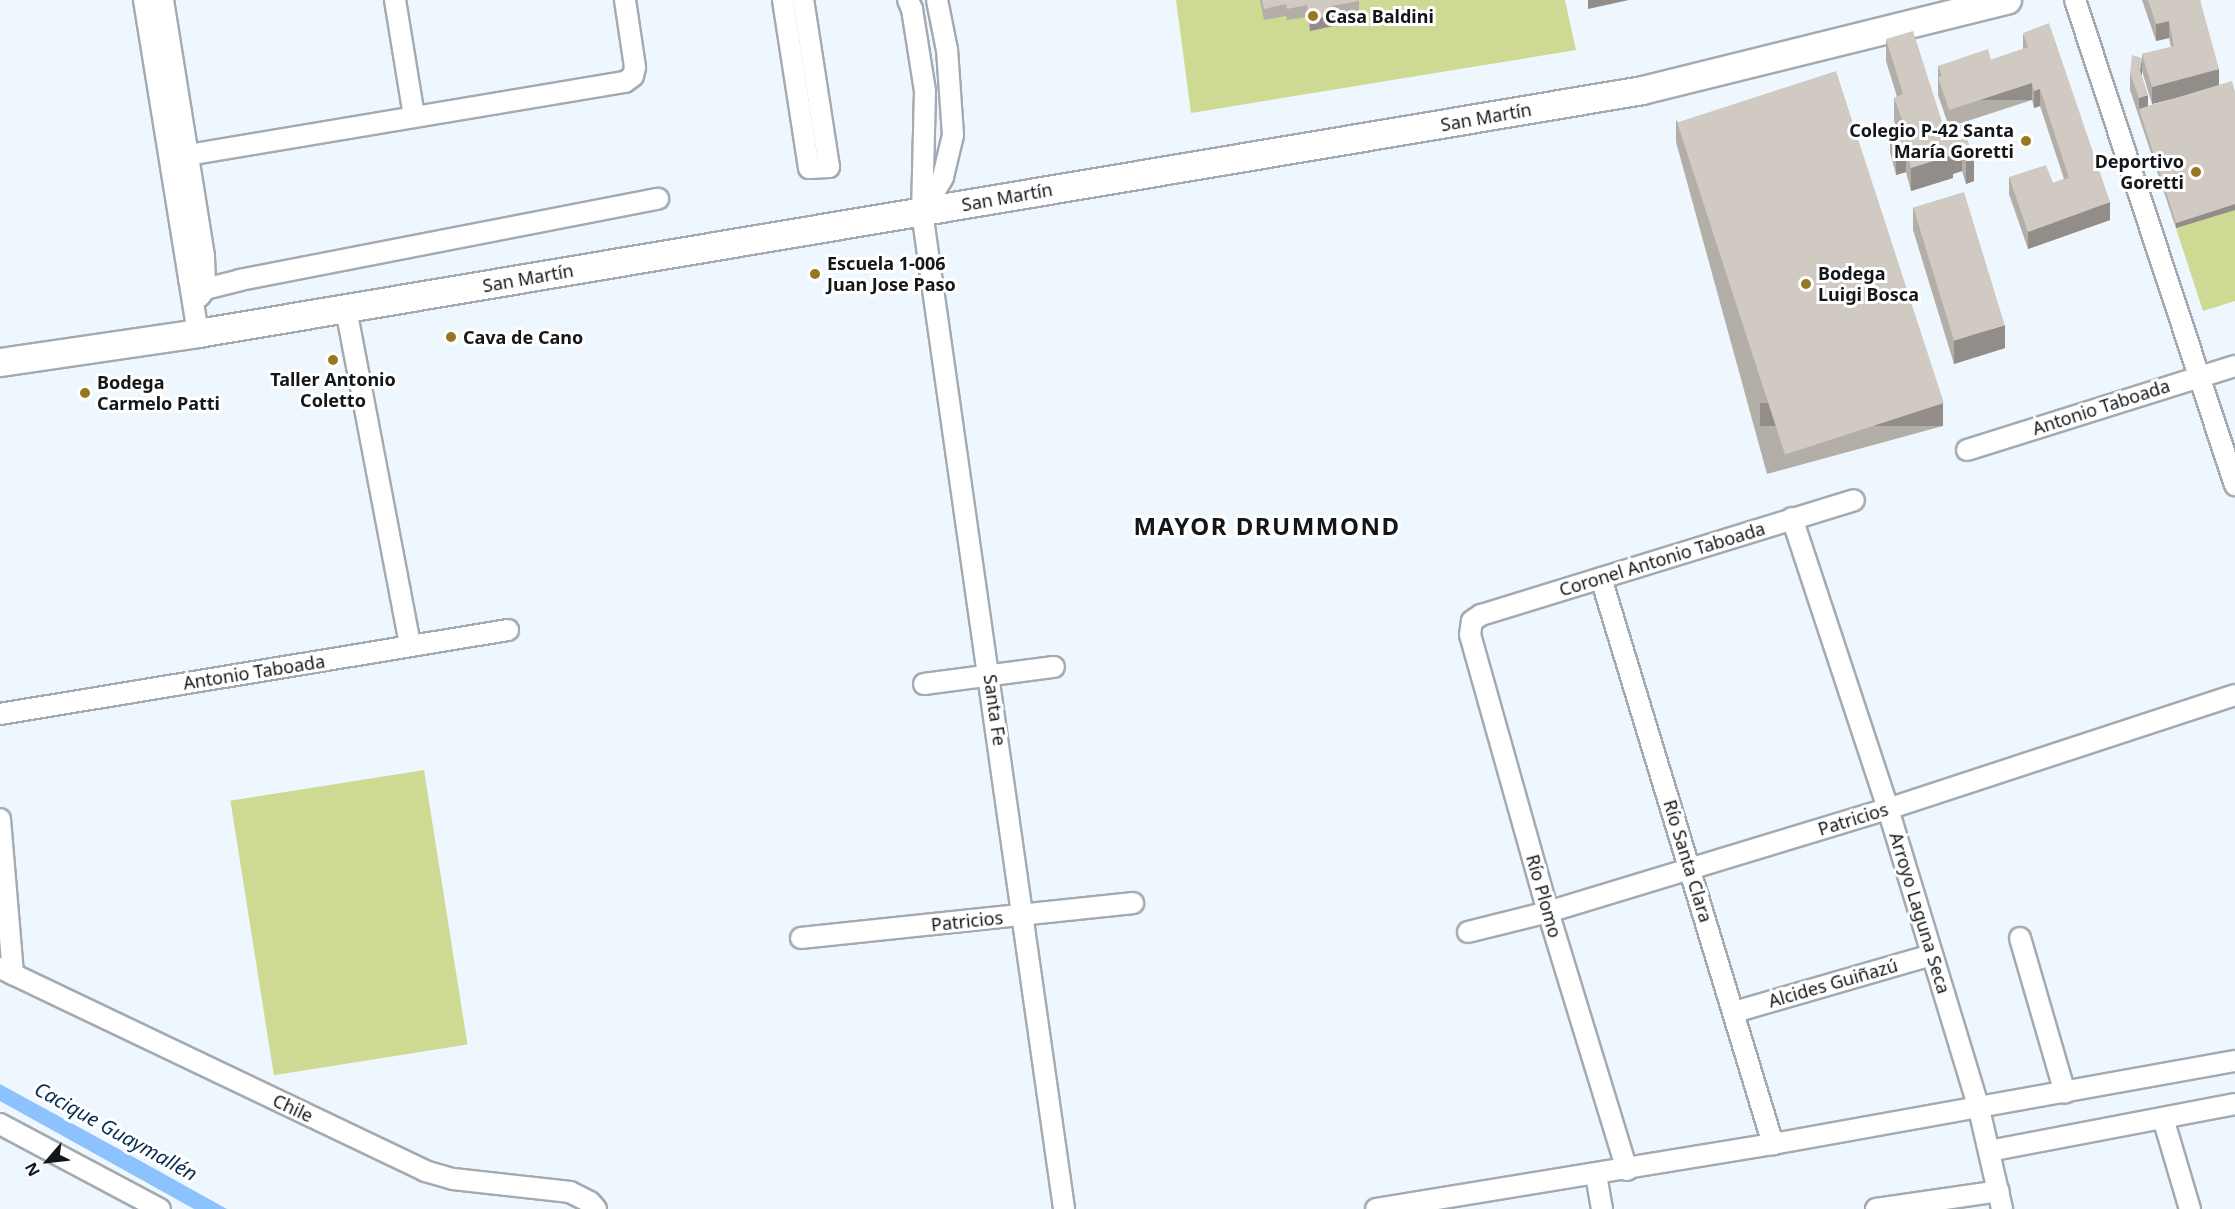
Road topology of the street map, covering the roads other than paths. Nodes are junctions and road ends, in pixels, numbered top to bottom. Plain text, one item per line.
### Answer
1 (144, 0) edge
2 (163, 0) edge
3 (395, 0) edge
4 (624, 0) edge
5 (783, 0) edge
6 (803, 0) edge
7 (937, 0) edge
8 (2007, 0) edge
9 (2075, 0) edge
10 (910, 5) edge
11 (414, 116) junction
12 (953, 135) junction
13 (924, 137) junction
14 (180, 156) junction
15 (658, 199) dead end
16 (922, 212) junction
17 (197, 284) junction
18 (346, 309) junction
19 (198, 333) junction
20 (0, 362) edge
21 (2235, 366) edge
22 (2199, 376) junction
23 (1967, 450) dead end
24 (2235, 485) edge
25 (1854, 500) dead end
26 (1792, 518) junction
27 (1601, 578) junction
28 (1472, 621) joint
29 (508, 630) dead end
30 (410, 646) junction
31 (1054, 667) dead end
32 (990, 675) junction
33 (924, 684) dead end
34 (2235, 695) edge
35 (0, 714) edge
36 (1888, 809) junction
37 (0, 819) edge
38 (1690, 869) junction
39 (1133, 903) dead end
40 (1548, 912) junction
41 (1024, 915) junction
42 (1467, 932) dead end
43 (801, 938) dead end
44 (2020, 938) dead end
45 (1932, 955) junction
46 (7, 971) edge
47 (1734, 1012) junction
48 (2235, 1061) edge
49 (2065, 1093) junction
50 (2235, 1104) edge
51 (1979, 1109) junction
52 (2163, 1118) junction
53 (0, 1124) edge
54 (1773, 1144) junction
55 (1989, 1151) junction
56 (1627, 1170) junction
57 (1596, 1174) junction
58 (2001, 1200) edge
59 (160, 1209) edge
60 (596, 1209) edge
61 (1064, 1209) edge
62 (1376, 1209) edge
63 (1602, 1209) edge
64 (1876, 1209) edge
65 (2190, 1209) edge

1 - 14 street
2 - 14 street
3 - 11 street
4 - 11 street
5 - 6 street
7 - 10 street
7 - 12 street
8 - 16 main road, San Martín
9 - 22 street
10 - 13 street, Santa Fe
11 - 14 street
12 - 13 street
12 - 16 street
13 - 16 street, Santa Fe
14 - 17 street
15 - 17 street
16 - 18 main road, San Martín
16 - 32 street, Santa Fe
17 - 19 street
18 - 19 main road, San Martín
18 - 30 street
19 - 20 main road, San Martín
21 - 22 street, Antonio Taboada
22 - 23 street, Antonio Taboada
22 - 24 street
25 - 26 street, Coronel Antonio Taboada
26 - 27 street, Coronel Antonio Taboada
26 - 36 street, Arroyo Laguna Seca
27 - 28 street, Coronel Antonio Taboada
27 - 38 street, Río Santa Clara
28 - 40 street, Río Plomo
29 - 30 street, Antonio Taboada
30 - 35 street, Antonio Taboada
31 - 32 street
32 - 33 street
32 - 41 street, Santa Fe
34 - 36 street, Patricios
36 - 38 street, Patricios
36 - 45 street, Arroyo Laguna Seca
37 - 46 street
38 - 40 street, Patricios
38 - 47 street, Río Santa Clara
39 - 41 street, Patricios
40 - 42 street, Patricios
40 - 56 street, Río Plomo
41 - 43 street, Patricios
41 - 61 street, Santa Fe
44 - 49 street
45 - 47 street, Alcides Guiñazú
45 - 51 street, Arroyo Laguna Seca
46 - 60 street, Chile
47 - 54 street, Río Santa Clara
48 - 49 street
49 - 51 street
50 - 52 street
51 - 54 street
51 - 55 street, Arroyo Laguna Seca
52 - 55 street
52 - 65 street
53 - 59 street
54 - 56 street
55 - 58 street, Arroyo Laguna Seca
56 - 57 street
57 - 62 street
57 - 63 street
58 - 64 street

